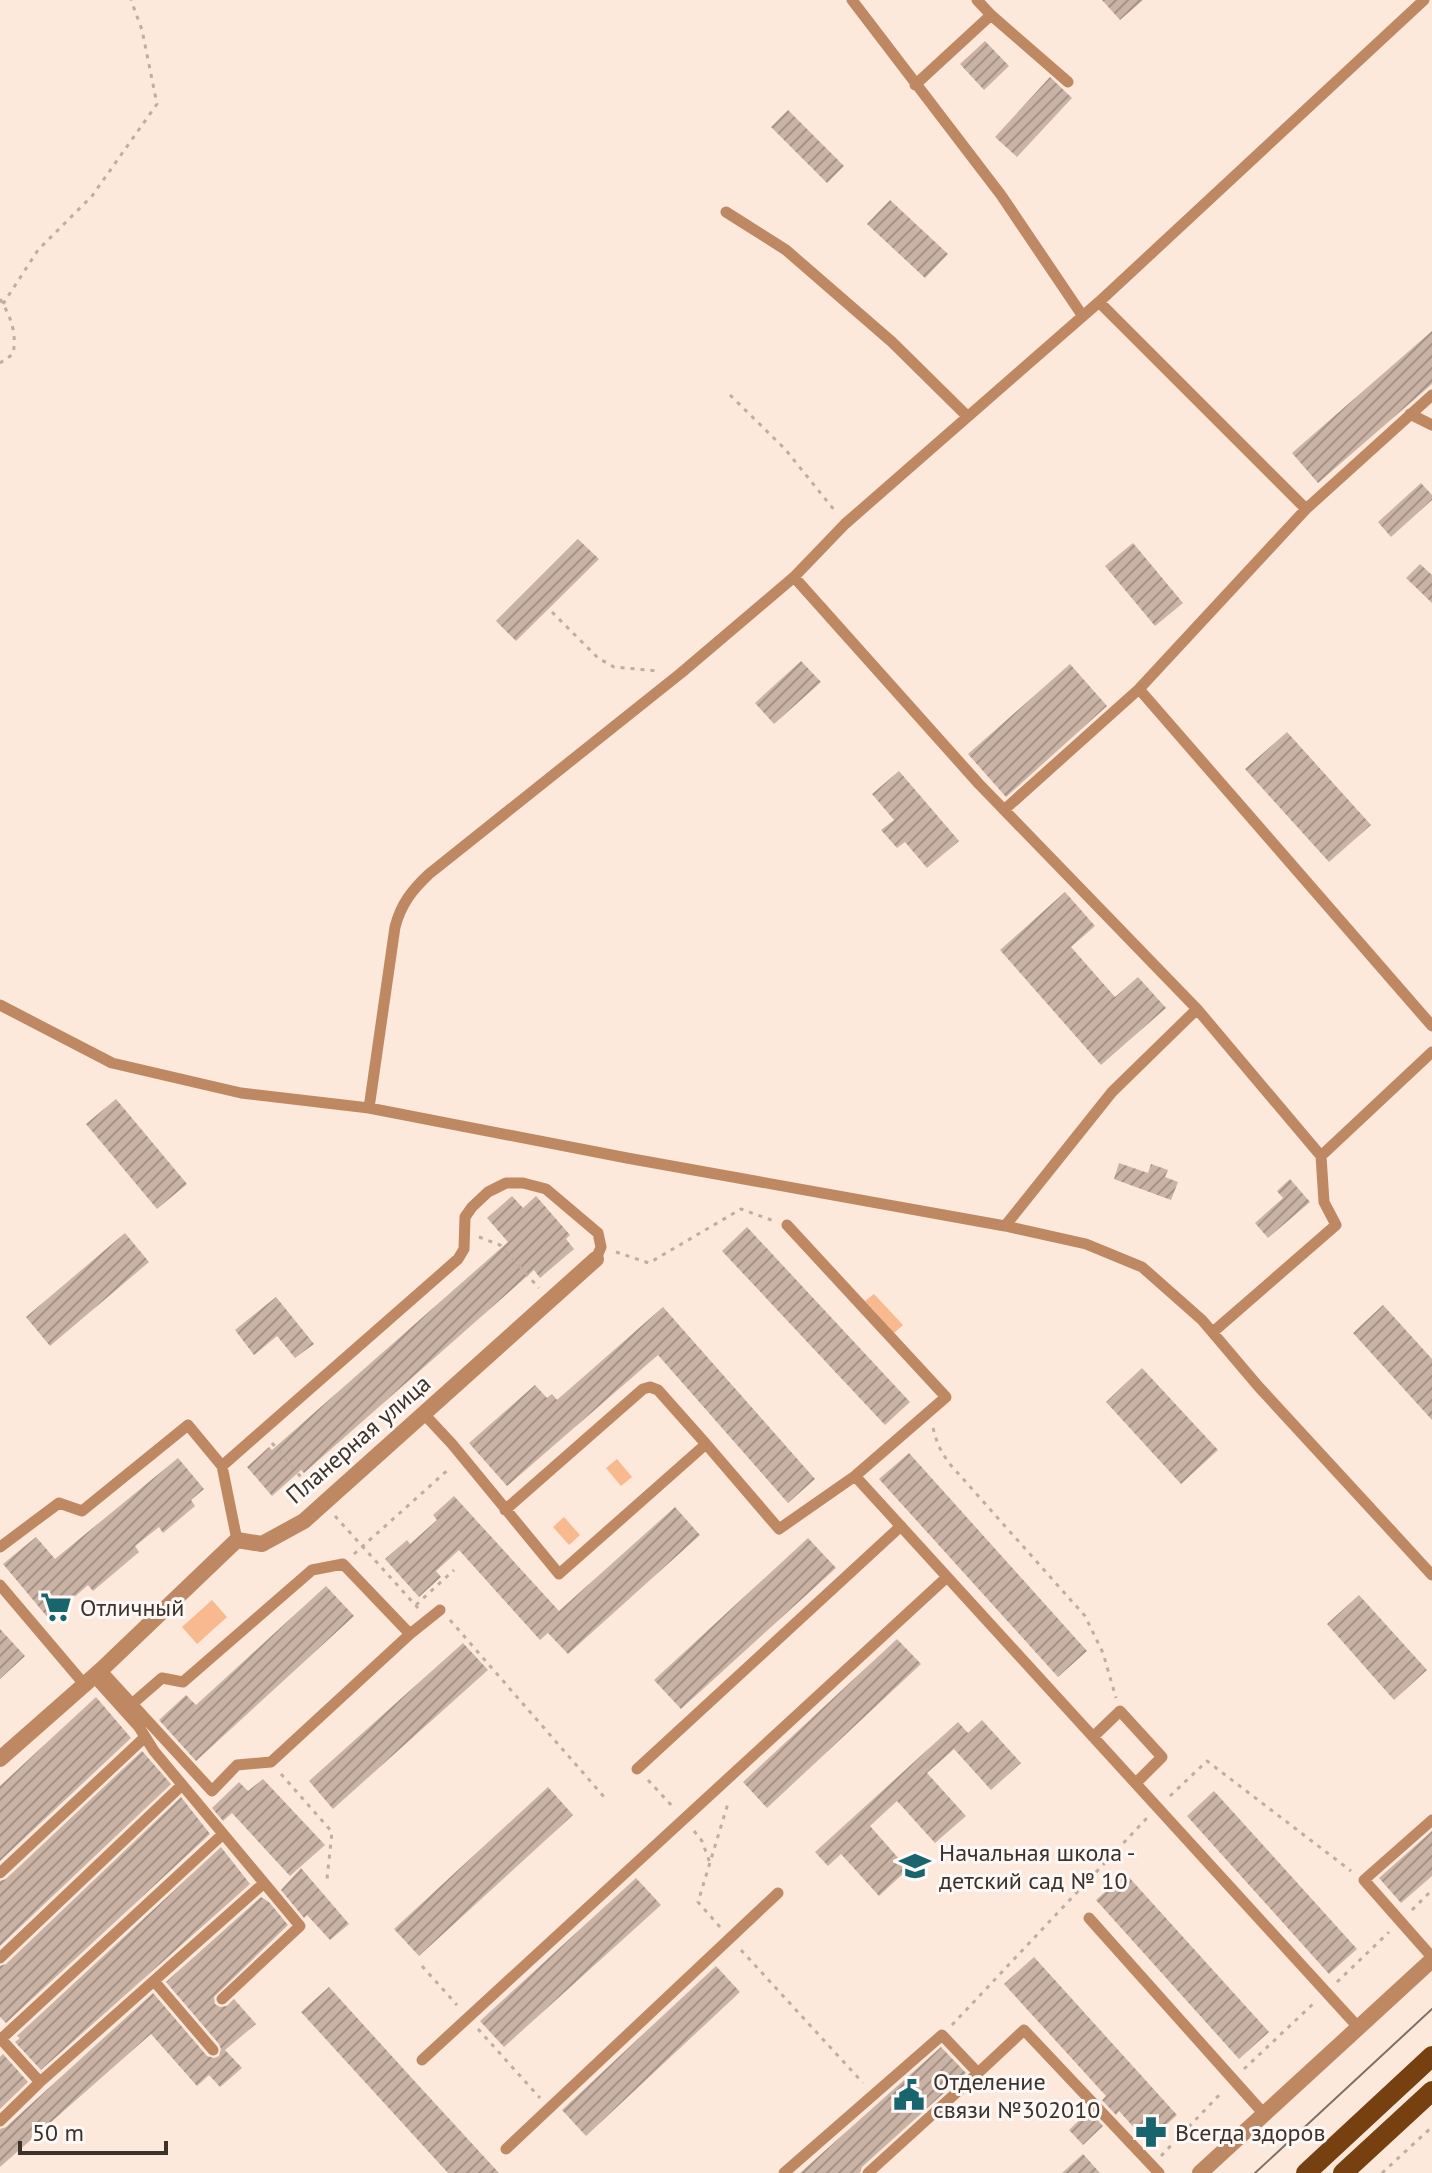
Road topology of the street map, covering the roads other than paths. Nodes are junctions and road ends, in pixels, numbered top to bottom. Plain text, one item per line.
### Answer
1 (852, 0) edge
2 (977, 0) edge
3 (1424, 0) edge
4 (991, 15) junction
5 (1068, 82) dead end
6 (915, 85) junction
7 (726, 212) dead end
8 (1099, 302) junction
9 (1082, 315) junction
10 (1432, 395) edge
11 (1410, 414) junction
12 (967, 416) junction
13 (1432, 425) edge
14 (1306, 509) junction
15 (794, 577) junction
16 (1139, 689) junction
17 (1004, 810) junction
18 (0, 1005) edge
19 (1197, 1009) junction
20 (1432, 1026) edge
21 (1432, 1052) edge
22 (369, 1108) junction
23 (1321, 1156) junction
24 (787, 1225) road end
25 (1005, 1226) junction
26 (599, 1253) joint
27 (1213, 1332) junction
28 (424, 1414) junction
29 (706, 1444) junction
30 (222, 1466) junction
31 (855, 1476) junction
32 (505, 1510) junction
33 (901, 1526) junction
34 (237, 1540) junction
35 (0, 1547) edge
36 (1432, 1575) edge
37 (947, 1577) junction
38 (0, 1585) edge
39 (440, 1610) road end
40 (410, 1634) junction
41 (93, 1677) junction
42 (132, 1704) junction
43 (145, 1737) junction
44 (1093, 1737) junction
45 (0, 1759) edge
46 (637, 1769) dead end
47 (1136, 1783) junction
48 (182, 1785) junction
49 (1432, 1820) edge
50 (223, 1834) junction
51 (0, 1873) edge
52 (263, 1884) junction
53 (778, 1893) dead end
54 (1089, 1918) dead end
55 (0, 1958) edge
56 (1432, 1958) edge
57 (154, 1981) junction
58 (222, 1999) dead end
59 (1358, 2027) junction
60 (0, 2039) edge
61 (213, 2050) dead end
62 (1432, 2056) edge
63 (422, 2060) dead end
64 (978, 2073) junction
65 (40, 2082) junction
66 (1432, 2091) edge
67 (1264, 2114) junction
68 (0, 2121) edge
69 (506, 2149) dead end
70 (784, 2173) edge
71 (868, 2173) edge
72 (1159, 2173) edge
73 (1200, 2173) edge
74 (1306, 2173) edge
75 (1343, 2173) edge

1 - 6 lane
2 - 4 lane
3 - 8 lane
4 - 5 lane
4 - 6 lane
6 - 9 lane
7 - 12 lane
8 - 9 lane
8 - 14 lane
9 - 12 lane
10 - 11 lane
11 - 13 lane
11 - 14 lane
12 - 15 lane
14 - 16 lane
15 - 17 lane
15 - 22 lane
16 - 17 lane
16 - 20 lane
17 - 19 lane
18 - 22 lane
19 - 23 lane
19 - 25 lane
21 - 23 lane
22 - 25 lane
23 - 27 lane
24 - 31 lane
25 - 27 lane
26 - 28 street, Планерная улица
26 - 30 lane
27 - 36 lane
28 - 32 lane
28 - 34 street, Планерная улица
29 - 31 lane
29 - 32 lane
29 - 32 lane
30 - 34 lane
30 - 35 lane
31 - 33 lane
33 - 37 lane
33 - 46 lane
34 - 41 street
37 - 44 lane
37 - 63 lane
38 - 41 lane
39 - 40 lane
40 - 42 lane
40 - 42 lane
41 - 42 lane
41 - 43 lane
41 - 45 street
43 - 48 lane
43 - 51 lane
44 - 47 lane
44 - 47 lane
47 - 59 lane
48 - 50 lane
48 - 55 lane
49 - 56 lane
50 - 52 lane
50 - 60 lane
52 - 57 lane
52 - 58 lane
53 - 69 lane
54 - 67 lane
56 - 59 street
57 - 61 lane
57 - 65 lane
59 - 67 street
60 - 65 lane
62 - 74 main road
64 - 70 lane
64 - 71 lane
64 - 72 lane
65 - 68 lane
66 - 75 main road
67 - 73 street

